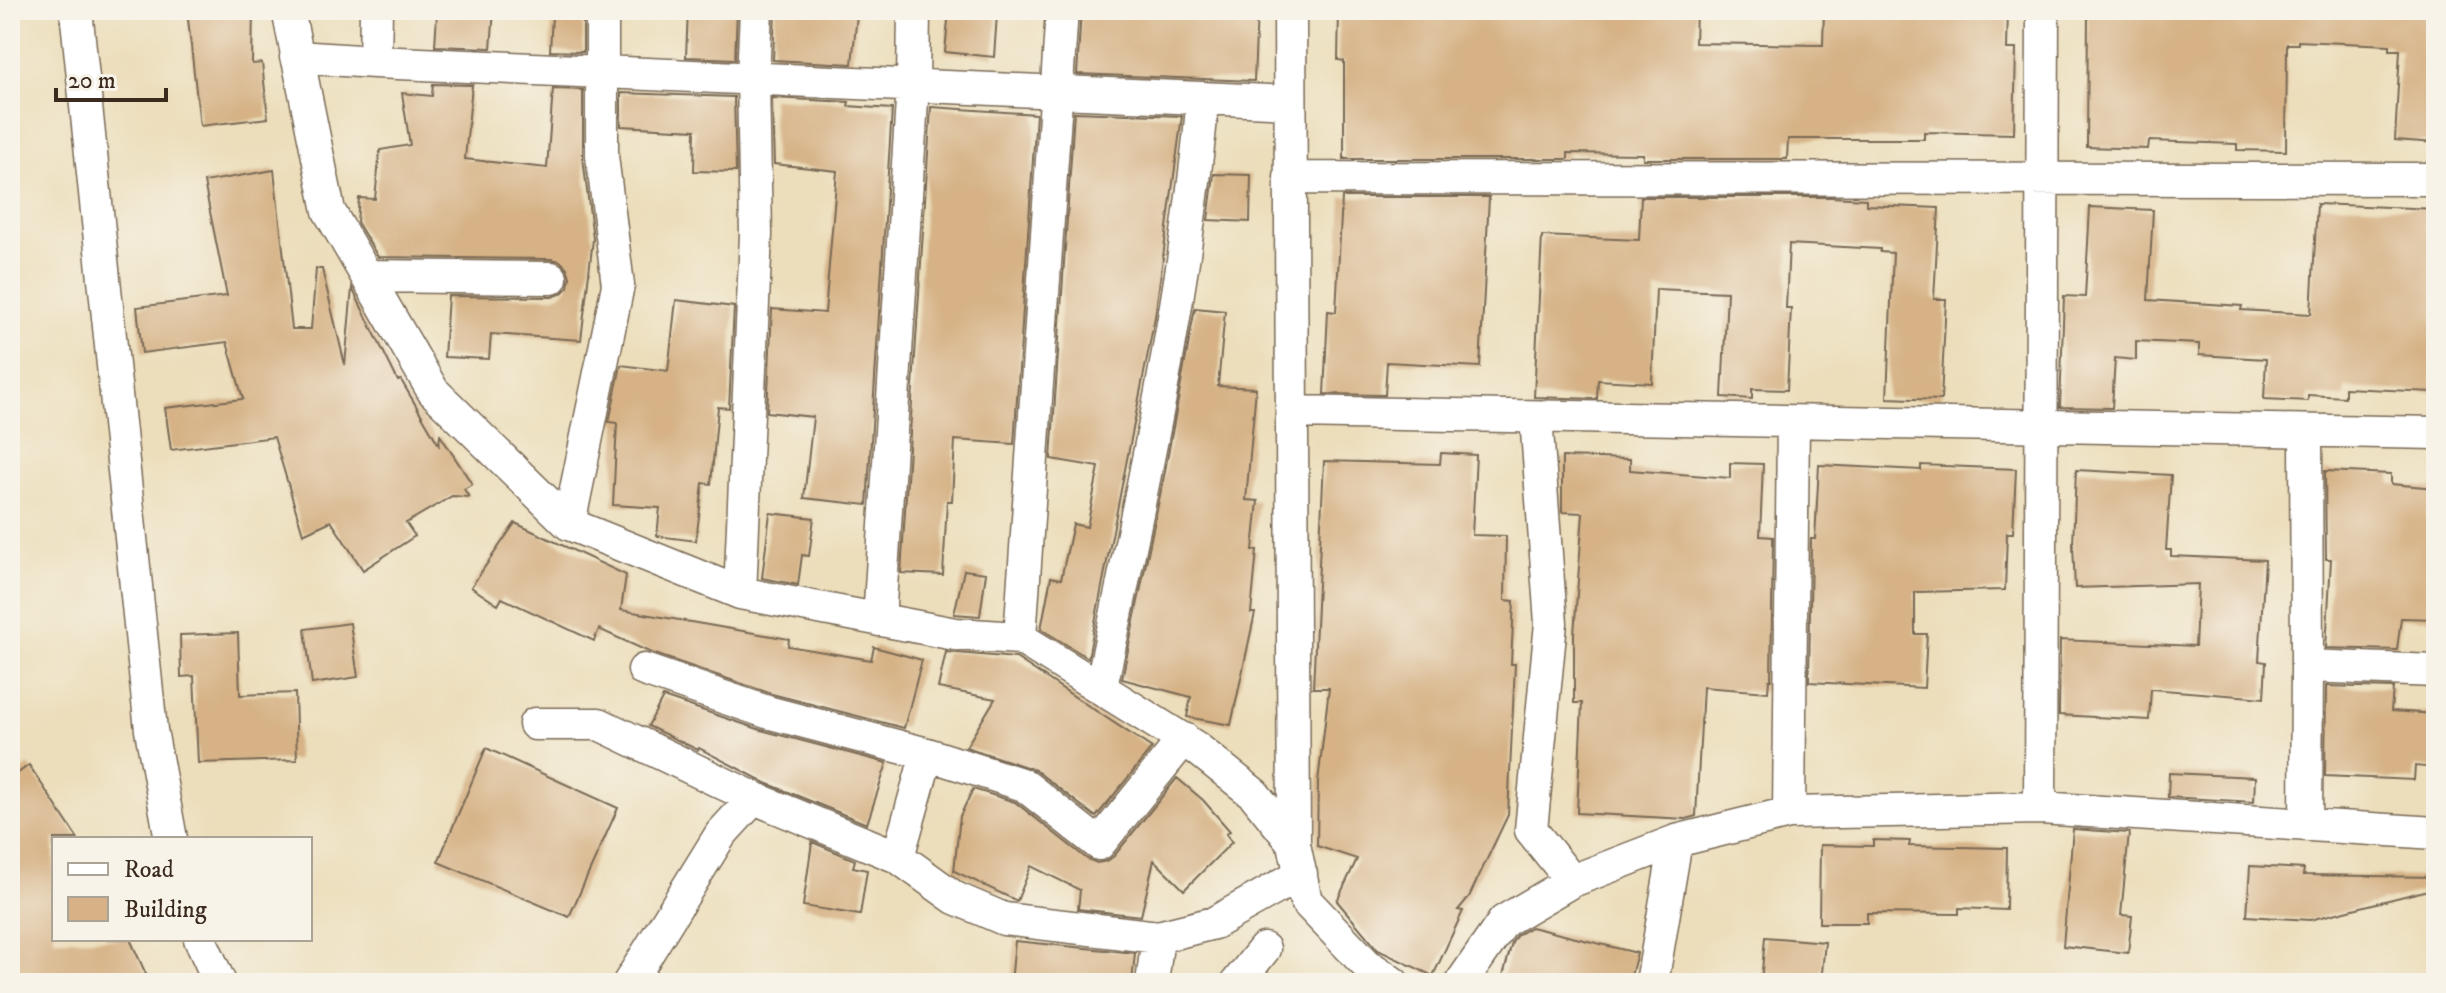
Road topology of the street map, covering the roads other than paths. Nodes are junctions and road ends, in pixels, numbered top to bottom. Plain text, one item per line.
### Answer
1 (76, 10) edge
2 (288, 10) edge
3 (376, 10) edge
4 (602, 10) edge
5 (756, 10) edge
6 (914, 10) edge
7 (1062, 10) edge
8 (1290, 10) edge
9 (2043, 10) edge
10 (296, 57) junction
11 (375, 62) junction
12 (602, 72) junction
13 (753, 78) junction
14 (913, 85) junction
15 (1057, 92) junction
16 (1203, 98) junction
17 (1290, 102) junction
18 (1290, 178) junction
19 (2043, 179) junction
20 (2436, 179) edge
21 (367, 276) junction
22 (551, 278) dead end
23 (1293, 412) junction
24 (1536, 417) junction
25 (1793, 422) junction
26 (2042, 426) junction
27 (2306, 431) junction
28 (2436, 433) edge
29 (569, 524) junction
30 (740, 593) junction
31 (879, 620) junction
32 (1020, 638) junction
33 (2307, 666) junction
34 (644, 670) dead end
35 (2436, 671) edge
36 (1101, 687) junction
37 (535, 724) dead end
38 (1184, 739) junction
39 (927, 754) junction
40 (754, 798) junction
41 (2040, 808) junction
42 (1789, 813) junction
43 (2306, 823) junction
44 (2436, 833) edge
45 (171, 837) edge
46 (1676, 841) junction
47 (898, 857) junction
48 (1298, 859) junction
49 (1572, 881) junction
50 (1158, 937) junction
51 (201, 941) edge
52 (1264, 949) dead end
53 (220, 983) edge
54 (629, 983) edge
55 (1152, 983) edge
56 (1237, 983) edge
57 (1393, 983) edge
58 (1461, 983) edge
59 (1652, 983) edge

1 - 45 street
2 - 10 street
3 - 11 street
4 - 12 street
5 - 13 street
6 - 14 street
7 - 15 street
8 - 17 street
9 - 19 street
10 - 11 street
10 - 21 street
11 - 12 street
12 - 13 street
12 - 29 street
13 - 14 street
13 - 30 street
14 - 15 street
14 - 31 street
15 - 16 street
15 - 32 street
16 - 17 street
16 - 36 street
17 - 18 street
18 - 19 street
18 - 23 street
19 - 20 street
19 - 26 street
21 - 22 street
21 - 29 street
23 - 24 street
23 - 48 street
24 - 25 street
24 - 49 street
25 - 26 street
25 - 42 street
26 - 27 street
26 - 41 street
27 - 28 street
27 - 33 street
29 - 30 street
30 - 31 street
31 - 32 street
32 - 36 street
33 - 35 street
33 - 43 street
34 - 39 street
36 - 38 street
37 - 40 street
38 - 39 street
38 - 48 street
39 - 47 street
40 - 47 street
40 - 54 street
41 - 42 street
41 - 43 street
42 - 46 street
43 - 44 street
46 - 49 street
46 - 59 street
47 - 50 street
48 - 50 street
48 - 57 street
49 - 58 street
50 - 55 street
51 - 53 street
52 - 56 street

